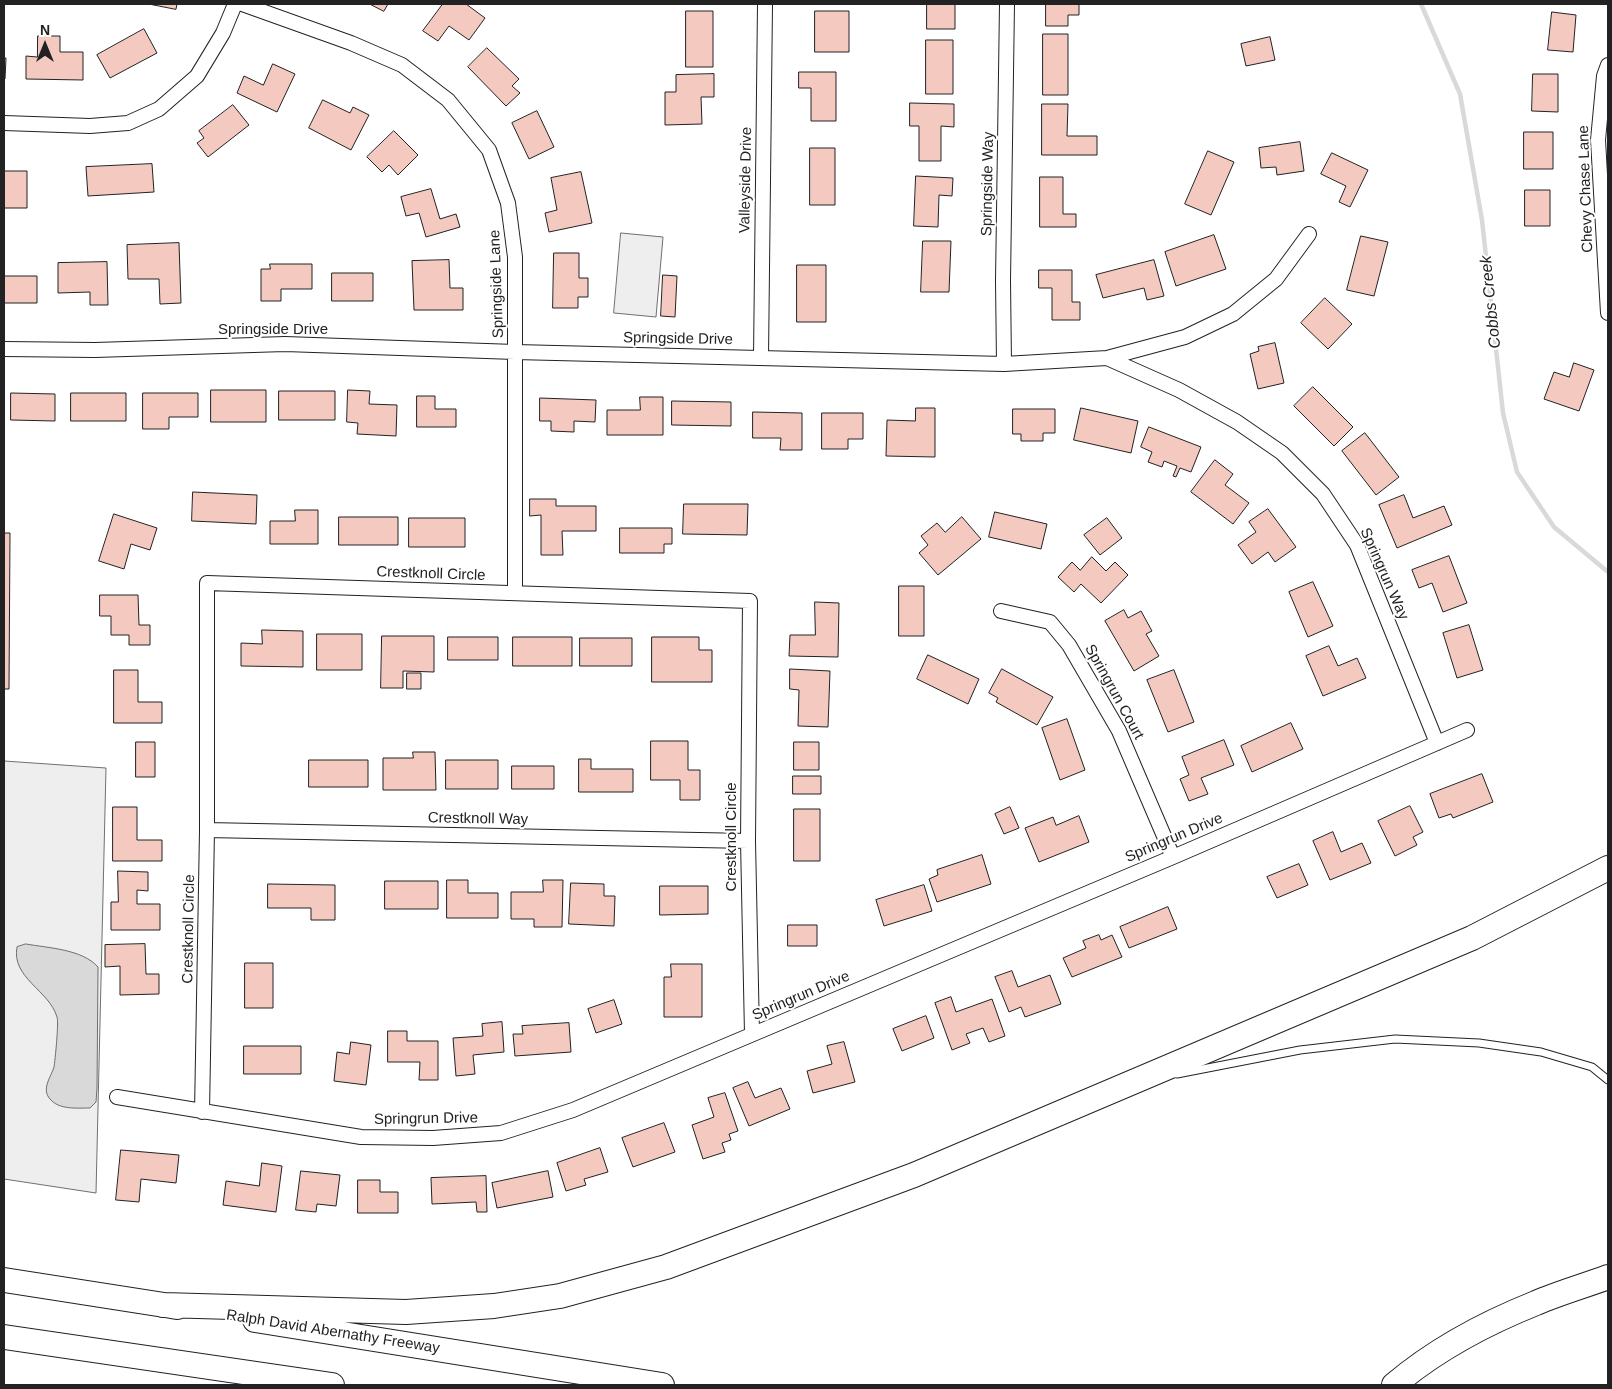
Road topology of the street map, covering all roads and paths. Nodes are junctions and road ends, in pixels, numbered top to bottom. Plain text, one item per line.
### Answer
1 (235, 4) edge
2 (242, 4) edge
3 (765, 4) edge
4 (1007, 4) edge
5 (1608, 65) edge
6 (4, 123) edge
7 (1309, 234) dead end
8 (1608, 313) edge
9 (4, 349) edge
10 (515, 352) junction
11 (761, 357) junction
12 (1107, 358) junction
13 (1004, 364) junction
14 (515, 593) junction
15 (1001, 610) dead end
16 (1466, 730) dead end
17 (1437, 743) junction
18 (208, 830) junction
19 (748, 841) junction
20 (1173, 857) junction
21 (1608, 868) edge
22 (752, 1034) junction
23 (1608, 1080) edge
24 (1129, 1084) junction
25 (117, 1097) dead end
26 (202, 1112) junction
27 (1608, 1277) edge
28 (4, 1280) edge
29 (163, 1305) junction
30 (4, 1336) edge
31 (4, 1341) edge
32 (231, 1385) edge
33 (332, 1385) edge
34 (662, 1385) edge
35 (1394, 1385) edge

1 - 6 street
2 - 10 street, Springside Lane
3 - 11 street, Valleyside Drive
4 - 13 street, Springside Way
5 - 8 street, Chevy Chase Lane
7 - 12 street, Springside Drive
9 - 10 street, Springside Drive
10 - 11 street, Springside Drive
10 - 14 street, Springside Lane
11 - 13 street, Springside Drive
12 - 13 street, Springside Drive
12 - 17 street, Springrun Way
14 - 18 street, Crestknoll Circle
14 - 19 street, Crestknoll Circle
15 - 20 street, Springrun Court
16 - 17 street, Springrun Drive
17 - 20 street, Springrun Drive
18 - 19 street, Crestknoll Way
18 - 26 street, Crestknoll Circle
19 - 22 street, Crestknoll Circle
20 - 22 street, Springrun Drive
21 - 24 highway
22 - 26 street, Springrun Drive
23 - 24 lane
24 - 29 highway
25 - 26 street, Springrun Drive
27 - 35 highway
28 - 29 highway, Ralph David Abernathy Freeway
29 - 34 highway, Ralph David Abernathy Freeway
30 - 33 highway
31 - 32 highway

